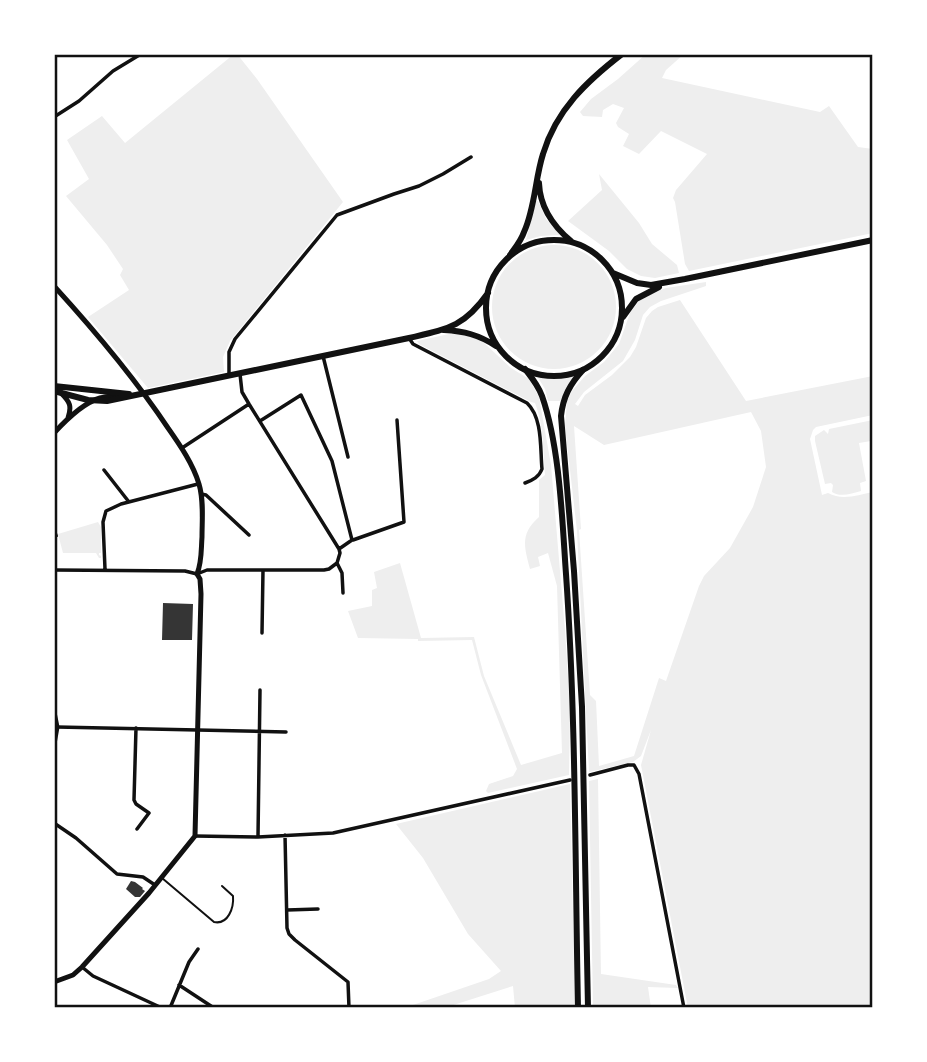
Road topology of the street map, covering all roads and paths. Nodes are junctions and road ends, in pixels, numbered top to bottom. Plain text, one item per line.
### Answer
1 (141, 54) edge
2 (622, 54) edge
3 (54, 117) edge
4 (471, 157) dead end
5 (538, 175) junction
6 (873, 240) edge
7 (573, 243) junction
8 (507, 260) junction
9 (612, 272) junction
10 (677, 281) junction
11 (54, 286) edge
12 (488, 293) junction
13 (621, 320) junction
14 (443, 330) junction
15 (409, 338) junction
16 (498, 347) junction
17 (323, 356) junction
18 (525, 369) junction
19 (583, 370) junction
20 (240, 374) junction
21 (229, 376) junction
22 (57, 390) edge
23 (126, 394) junction
24 (145, 394) junction
25 (93, 401) junction
26 (248, 404) junction
27 (67, 421) junction
28 (260, 421) junction
29 (397, 421) dead end
30 (54, 433) edge
31 (182, 448) junction
32 (348, 457) dead end
33 (104, 470) dead end
34 (199, 483) junction
35 (525, 483) dead end
36 (201, 494) junction
37 (129, 502) junction
38 (249, 535) dead end
39 (352, 540) junction
40 (339, 549) junction
41 (337, 563) junction
42 (105, 569) junction
43 (54, 570) edge
44 (263, 570) junction
45 (197, 574) junction
46 (343, 593) dead end
47 (262, 633) dead end
48 (260, 690) dead end
49 (54, 712) edge
50 (57, 727) junction
51 (136, 728) junction
52 (197, 730) junction
53 (259, 731) junction
54 (286, 732) dead end
55 (54, 744) edge
56 (590, 775) dead end
57 (570, 780) dead end
58 (54, 822) edge
59 (137, 829) dead end
60 (285, 835) junction
61 (195, 836) junction
62 (258, 837) junction
63 (161, 878) junction
64 (155, 885) junction
65 (222, 886) dead end
66 (318, 909) dead end
67 (287, 910) junction
68 (198, 949) dead end
69 (82, 967) junction
70 (54, 982) edge
71 (179, 985) junction
72 (162, 1008) edge
73 (170, 1008) edge
74 (214, 1008) edge
75 (349, 1008) edge
76 (578, 1008) edge
77 (588, 1008) edge
78 (684, 1008) edge

1 - 3 street
2 - 5 main road
4 - 21 street
5 - 7 main road
5 - 8 main road
6 - 10 main road
7 - 8 main road
7 - 9 main road
8 - 12 main road
9 - 10 main road
9 - 13 main road
10 - 13 main road
11 - 24 street
12 - 14 main road
12 - 16 main road
13 - 19 main road
14 - 15 main road
14 - 16 main road
15 - 17 main road
15 - 35 street
16 - 18 main road
17 - 20 main road
17 - 32 street
18 - 19 main road
18 - 76 main road
19 - 77 main road
20 - 21 main road
20 - 26 street
21 - 24 main road
22 - 23 main road
22 - 25 main road
22 - 27 street
23 - 24 main road
23 - 25 street
24 - 25 main road
24 - 31 street
25 - 27 street
26 - 28 street
26 - 31 street
27 - 30 street
28 - 39 street
28 - 40 street
29 - 39 street
31 - 34 street
33 - 37 street
34 - 36 street
34 - 37 street
36 - 38 street
36 - 45 street
37 - 42 street
39 - 40 street
40 - 41 street
41 - 44 street
41 - 46 street
42 - 43 street
42 - 45 street
44 - 45 street
44 - 47 street
45 - 52 street
48 - 53 street
49 - 50 street
50 - 51 street
50 - 55 street
51 - 52 street
51 - 59 street
52 - 53 street
52 - 61 street
53 - 54 street
53 - 62 street
56 - 78 street
57 - 60 street
58 - 64 street
60 - 62 street
60 - 67 street
61 - 62 street
61 - 63 street
63 - 64 street
63 - 65 lane
64 - 69 street
66 - 67 street
67 - 75 street
68 - 71 street
69 - 70 street
69 - 72 street
71 - 73 street
71 - 74 street

